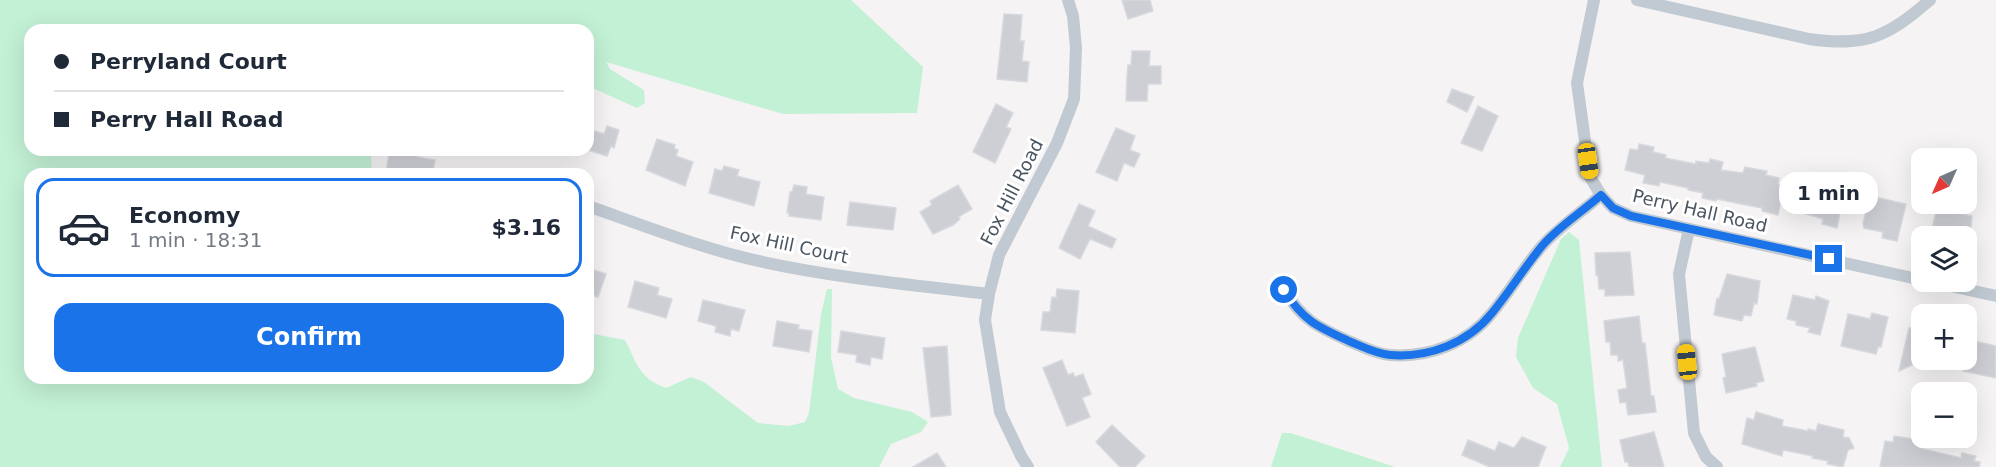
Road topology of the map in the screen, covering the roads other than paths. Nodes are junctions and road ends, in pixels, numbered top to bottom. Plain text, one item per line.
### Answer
1 (1068, 0) edge
2 (1594, 0) edge
3 (1636, 0) edge
4 (1930, 0) edge
5 (1601, 195) junction
6 (594, 208) edge
7 (1689, 229) junction
8 (1911, 278) edge
9 (1284, 290) dead end
10 (1977, 292) edge
11 (989, 294) junction
12 (1996, 296) edge
13 (1028, 467) edge
14 (1717, 467) edge

1 - 11 street, Fox Hill Road
2 - 5 street, Perry Hall Road
3 - 4 street
5 - 7 street, Perry Hall Road
5 - 9 street
6 - 11 street, Fox Hill Court
7 - 8 street, Perry Hall Road
7 - 14 street
10 - 12 street
11 - 13 street, Fox Hill Road

